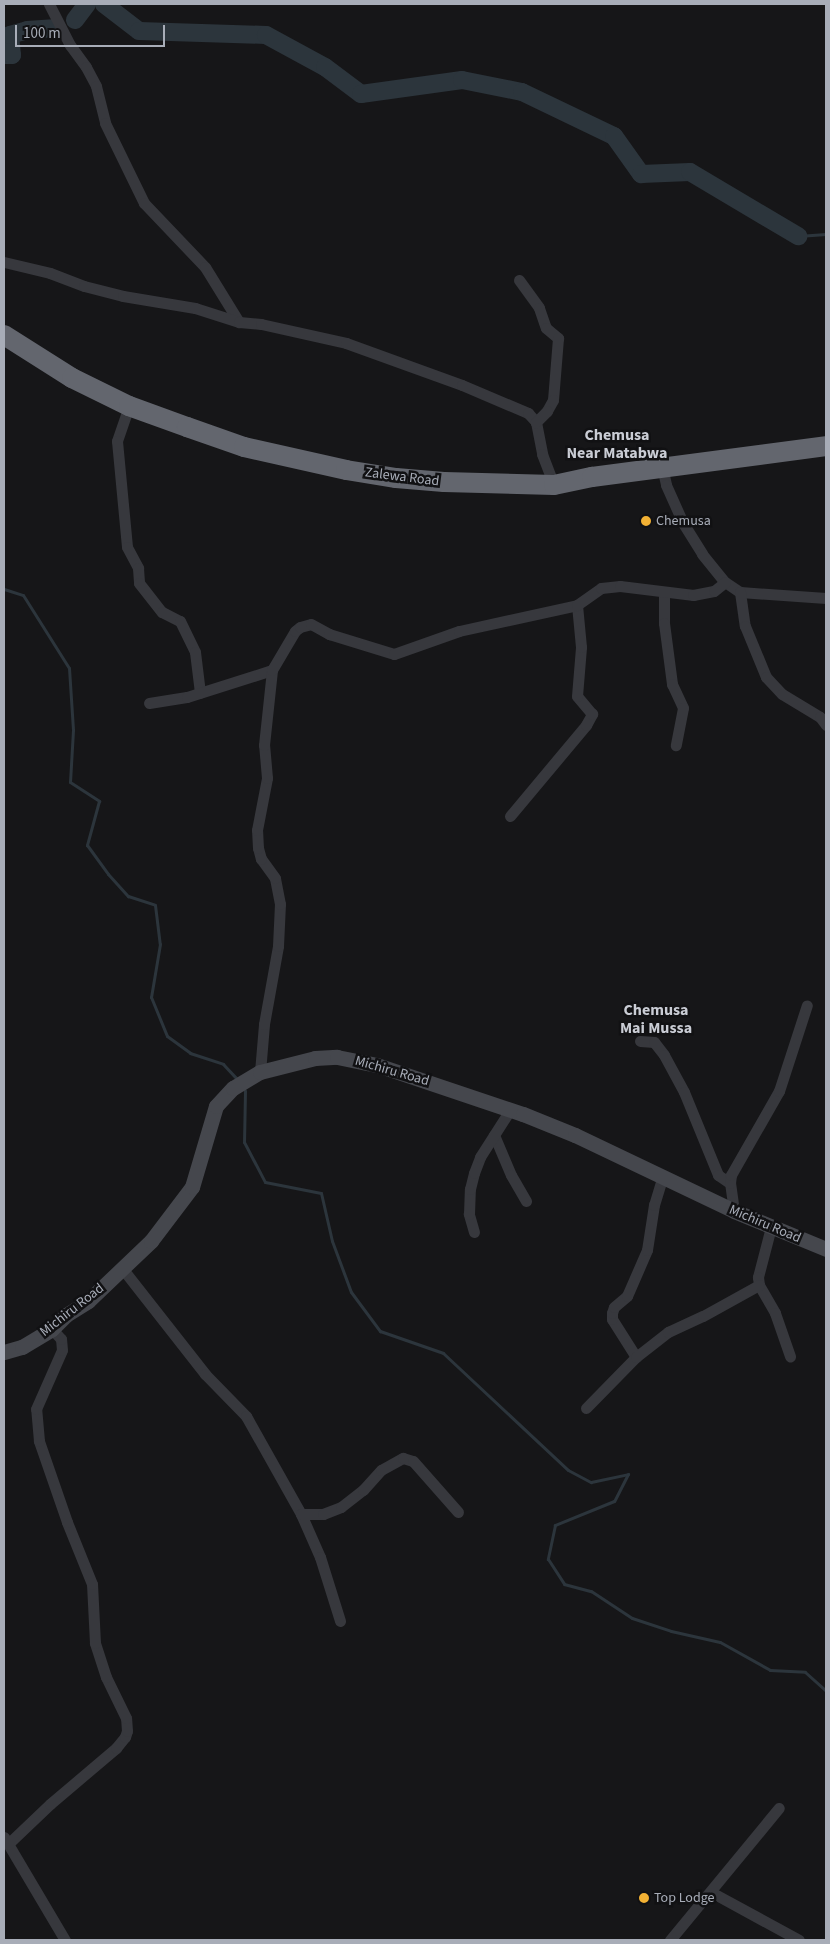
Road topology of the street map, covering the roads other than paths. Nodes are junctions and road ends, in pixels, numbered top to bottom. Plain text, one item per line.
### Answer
1 (49, 4) edge
2 (4, 262) edge
3 (518, 280) dead end
4 (239, 322) junction
5 (4, 335) edge
6 (129, 406) junction
7 (536, 422) junction
8 (826, 446) edge
9 (662, 467) junction
10 (554, 485) junction
11 (725, 582) junction
12 (664, 592) junction
13 (740, 592) junction
14 (826, 598) edge
15 (577, 605) junction
16 (272, 670) junction
17 (200, 693) junction
18 (149, 703) dead end
19 (826, 725) edge
20 (676, 746) dead end
21 (510, 816) dead end
22 (807, 1005) dead end
23 (640, 1041) dead end
24 (260, 1072) junction
25 (510, 1110) junction
26 (494, 1135) junction
27 (662, 1178) junction
28 (730, 1183) junction
29 (526, 1201) dead end
30 (734, 1211) junction
31 (771, 1228) junction
32 (474, 1232) dead end
33 (826, 1249) edge
34 (122, 1268) junction
35 (759, 1285) junction
36 (52, 1329) junction
37 (4, 1352) edge
38 (790, 1356) dead end
39 (636, 1357) junction
40 (586, 1408) dead end
41 (458, 1512) dead end
42 (301, 1514) junction
43 (340, 1621) dead end
44 (779, 1808) dead end
45 (6, 1840) edge
46 (711, 1892) junction
47 (65, 1940) edge
48 (670, 1940) edge
49 (799, 1940) edge

1 - 4 street
2 - 4 street
3 - 7 street
4 - 7 street
5 - 6 highway, Zalewa Road
6 - 10 highway, Zalewa Road
6 - 17 street
7 - 10 street
8 - 9 highway, Zalewa Road
9 - 10 highway, Zalewa Road
9 - 11 street
11 - 12 street
11 - 13 street
12 - 15 street
12 - 20 street
13 - 14 street
13 - 19 street
15 - 16 street
15 - 21 street
16 - 17 street
16 - 24 street
17 - 18 street
22 - 28 street
23 - 28 street
24 - 25 street, Michiru Road
24 - 34 street, Michiru Road
25 - 26 street
25 - 27 street, Michiru Road
26 - 29 street
26 - 32 street
27 - 30 street, Michiru Road
27 - 39 street
28 - 30 street
30 - 31 street, Michiru Road
31 - 33 street, Michiru Road
31 - 35 street
34 - 36 street, Michiru Road
34 - 42 street
35 - 38 street
35 - 39 street
36 - 37 street, Michiru Road
36 - 45 street
39 - 40 street
41 - 42 street
42 - 43 street
44 - 46 street
45 - 47 street
46 - 48 street
46 - 49 street

